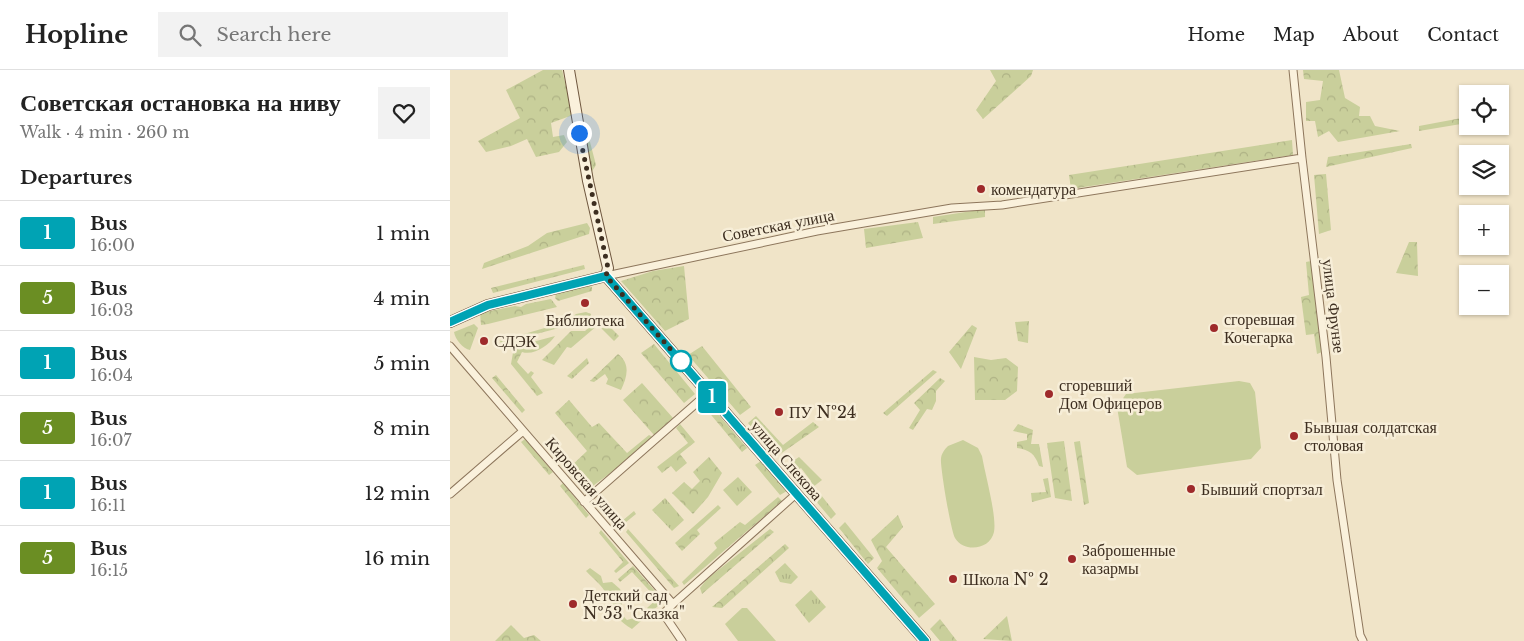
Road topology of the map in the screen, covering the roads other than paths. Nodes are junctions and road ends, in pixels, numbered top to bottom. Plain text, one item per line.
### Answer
1 (569, 70) edge
2 (1293, 70) edge
3 (1302, 158) junction
4 (606, 276) junction
5 (450, 322) edge
6 (450, 346) edge
7 (708, 393) junction
8 (523, 430) junction
9 (450, 494) edge
10 (796, 494) junction
11 (584, 502) junction
12 (673, 604) junction
13 (682, 641) edge
14 (925, 641) edge
15 (1363, 641) edge

1 - 4 main road
2 - 3 street, улица Фрунзе
3 - 4 street, Советская улица
3 - 15 street, улица Фрунзе
4 - 5 main road, Советская улица
4 - 7 main road, улица Спекова
6 - 8 street, Кировская улица
7 - 10 main road, улица Спекова
7 - 11 street
8 - 9 street
8 - 11 street, Кировская улица
10 - 12 street
10 - 14 main road, улица Спекова
11 - 12 street, Кировская улица
12 - 13 street

